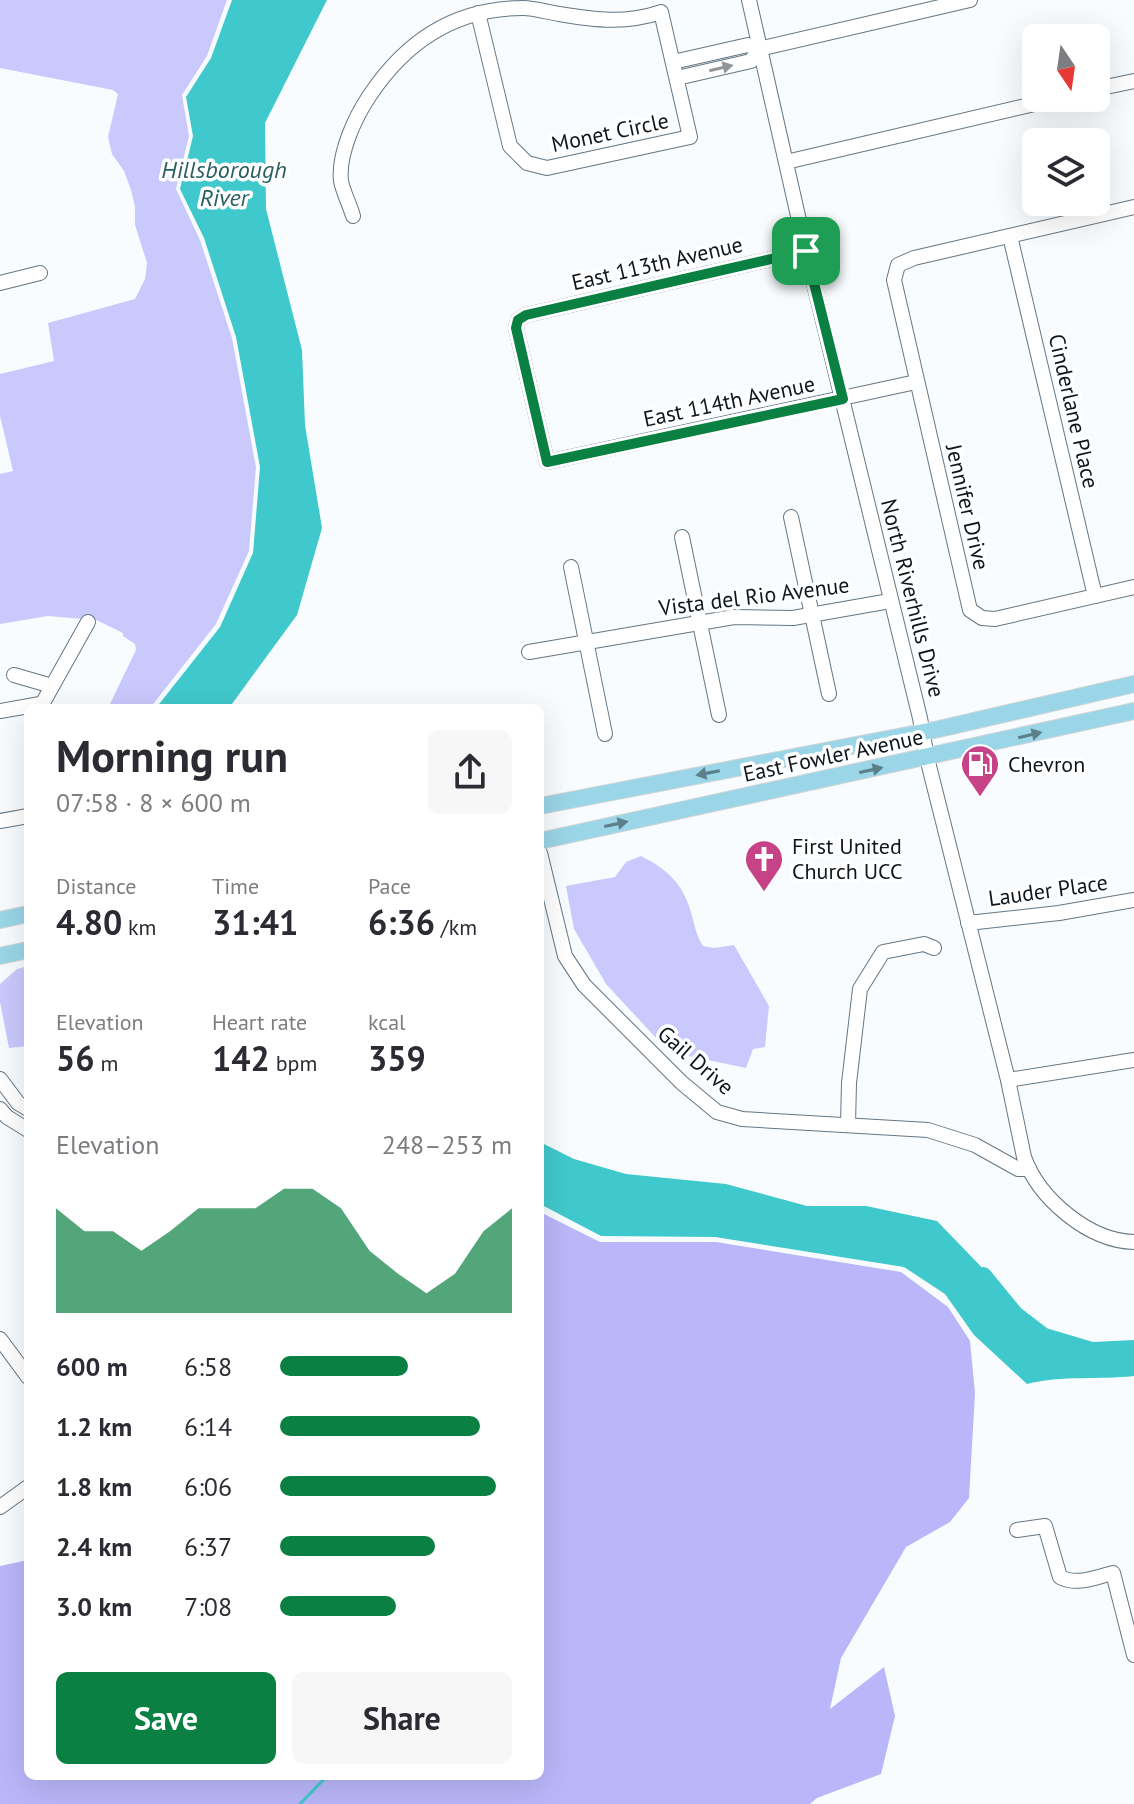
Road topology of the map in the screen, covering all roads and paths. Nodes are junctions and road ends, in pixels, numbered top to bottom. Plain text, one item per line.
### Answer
1 (749, 0) edge
2 (970, 0) edge
3 (478, 13) junction
4 (759, 49) junction
5 (673, 62) junction
6 (677, 78) junction
7 (1134, 81) edge
8 (1110, 86) edge
9 (1022, 107) edge
10 (786, 162) junction
11 (1134, 207) edge
12 (353, 216) dead end
13 (1010, 236) junction
14 (806, 251) junction
15 (40, 273) dead end
16 (0, 283) edge
17 (916, 382) junction
18 (843, 399) junction
19 (551, 463) joint
20 (791, 517) dead end
21 (682, 537) dead end
22 (571, 567) dead end
23 (1134, 587) edge
24 (1095, 596) junction
25 (890, 601) junction
26 (813, 616) junction
27 (88, 622) dead end
28 (699, 622) junction
29 (586, 642) junction
30 (529, 652) dead end
31 (14, 675) dead end
32 (1134, 684) edge
33 (52, 686) junction
34 (829, 694) dead end
35 (41, 704) edge
36 (24, 708) edge
37 (0, 711) edge
38 (1134, 711) edge
39 (719, 715) dead end
40 (922, 732) junction
41 (605, 734) dead end
42 (927, 758) junction
43 (544, 805) edge
44 (24, 817) edge
45 (0, 821) edge
46 (544, 840) edge
47 (544, 869) edge
48 (1134, 900) edge
49 (24, 915) edge
50 (0, 920) edge
51 (968, 923) junction
52 (934, 948) dead end
53 (24, 951) edge
54 (0, 956) edge
55 (1134, 1060) edge
56 (0, 1079) edge
57 (1008, 1080) junction
58 (24, 1107) edge
59 (0, 1109) edge
60 (848, 1124) junction
61 (24, 1128) edge
62 (1029, 1169) junction
63 (1134, 1242) edge
64 (0, 1339) edge
65 (24, 1372) edge
66 (24, 1490) edge
67 (0, 1507) edge
68 (1017, 1530) dead end
69 (1134, 1655) edge

1 - 4 street, North Riverhills Drive
2 - 4 street
3 - 5 street, Monet Circle
3 - 6 street, Monet Circle
3 - 12 street
4 - 5 street
6 -> 4 street
4 - 10 street, North Riverhills Drive
5 - 6 street, Monet Circle
7 - 8 street
9 - 10 street
10 - 14 street, North Riverhills Drive
11 - 13 street
13 - 17 street, Jennifer Drive
13 - 24 street, Cinderlane Place
14 - 18 street, North Riverhills Drive
14 - 19 street, East 113th Avenue
15 - 16 street
17 - 18 street, East 114th Avenue
17 - 24 street, Jennifer Drive
18 - 19 street, East 114th Avenue
18 - 25 street, North Riverhills Drive
20 - 26 street
21 - 28 street
22 - 29 street
23 - 24 street, Jennifer Drive
25 - 26 street, Vista del Rio Avenue
25 - 40 street, North Riverhills Drive
26 - 28 street, Vista del Rio Avenue
26 - 34 street
27 - 33 street
28 - 29 street, Vista del Rio Avenue
28 - 39 street
29 - 30 street, Vista del Rio Avenue
29 - 41 street
31 - 33 street
32 - 40 main road, East Fowler Avenue
33 - 35 street
36 - 37 street
42 -> 38 main road, East Fowler Avenue
40 - 42 street, North Riverhills Drive
40 -> 43 main road, East Fowler Avenue
46 -> 42 main road, East Fowler Avenue
42 - 51 street, North Riverhills Drive
44 - 45 street
47 - 60 street, Gail Drive
48 - 51 street, Lauder Place
49 - 50 main road
51 - 57 street, North Riverhills Drive
52 - 60 street
53 - 54 main road
55 - 57 street
56 - 58 street
57 - 62 street, North Riverhills Drive
59 - 61 street
60 - 62 street, Gail Drive
62 - 63 street, North Riverhills Drive
64 - 65 street
66 - 67 street
68 - 69 street

